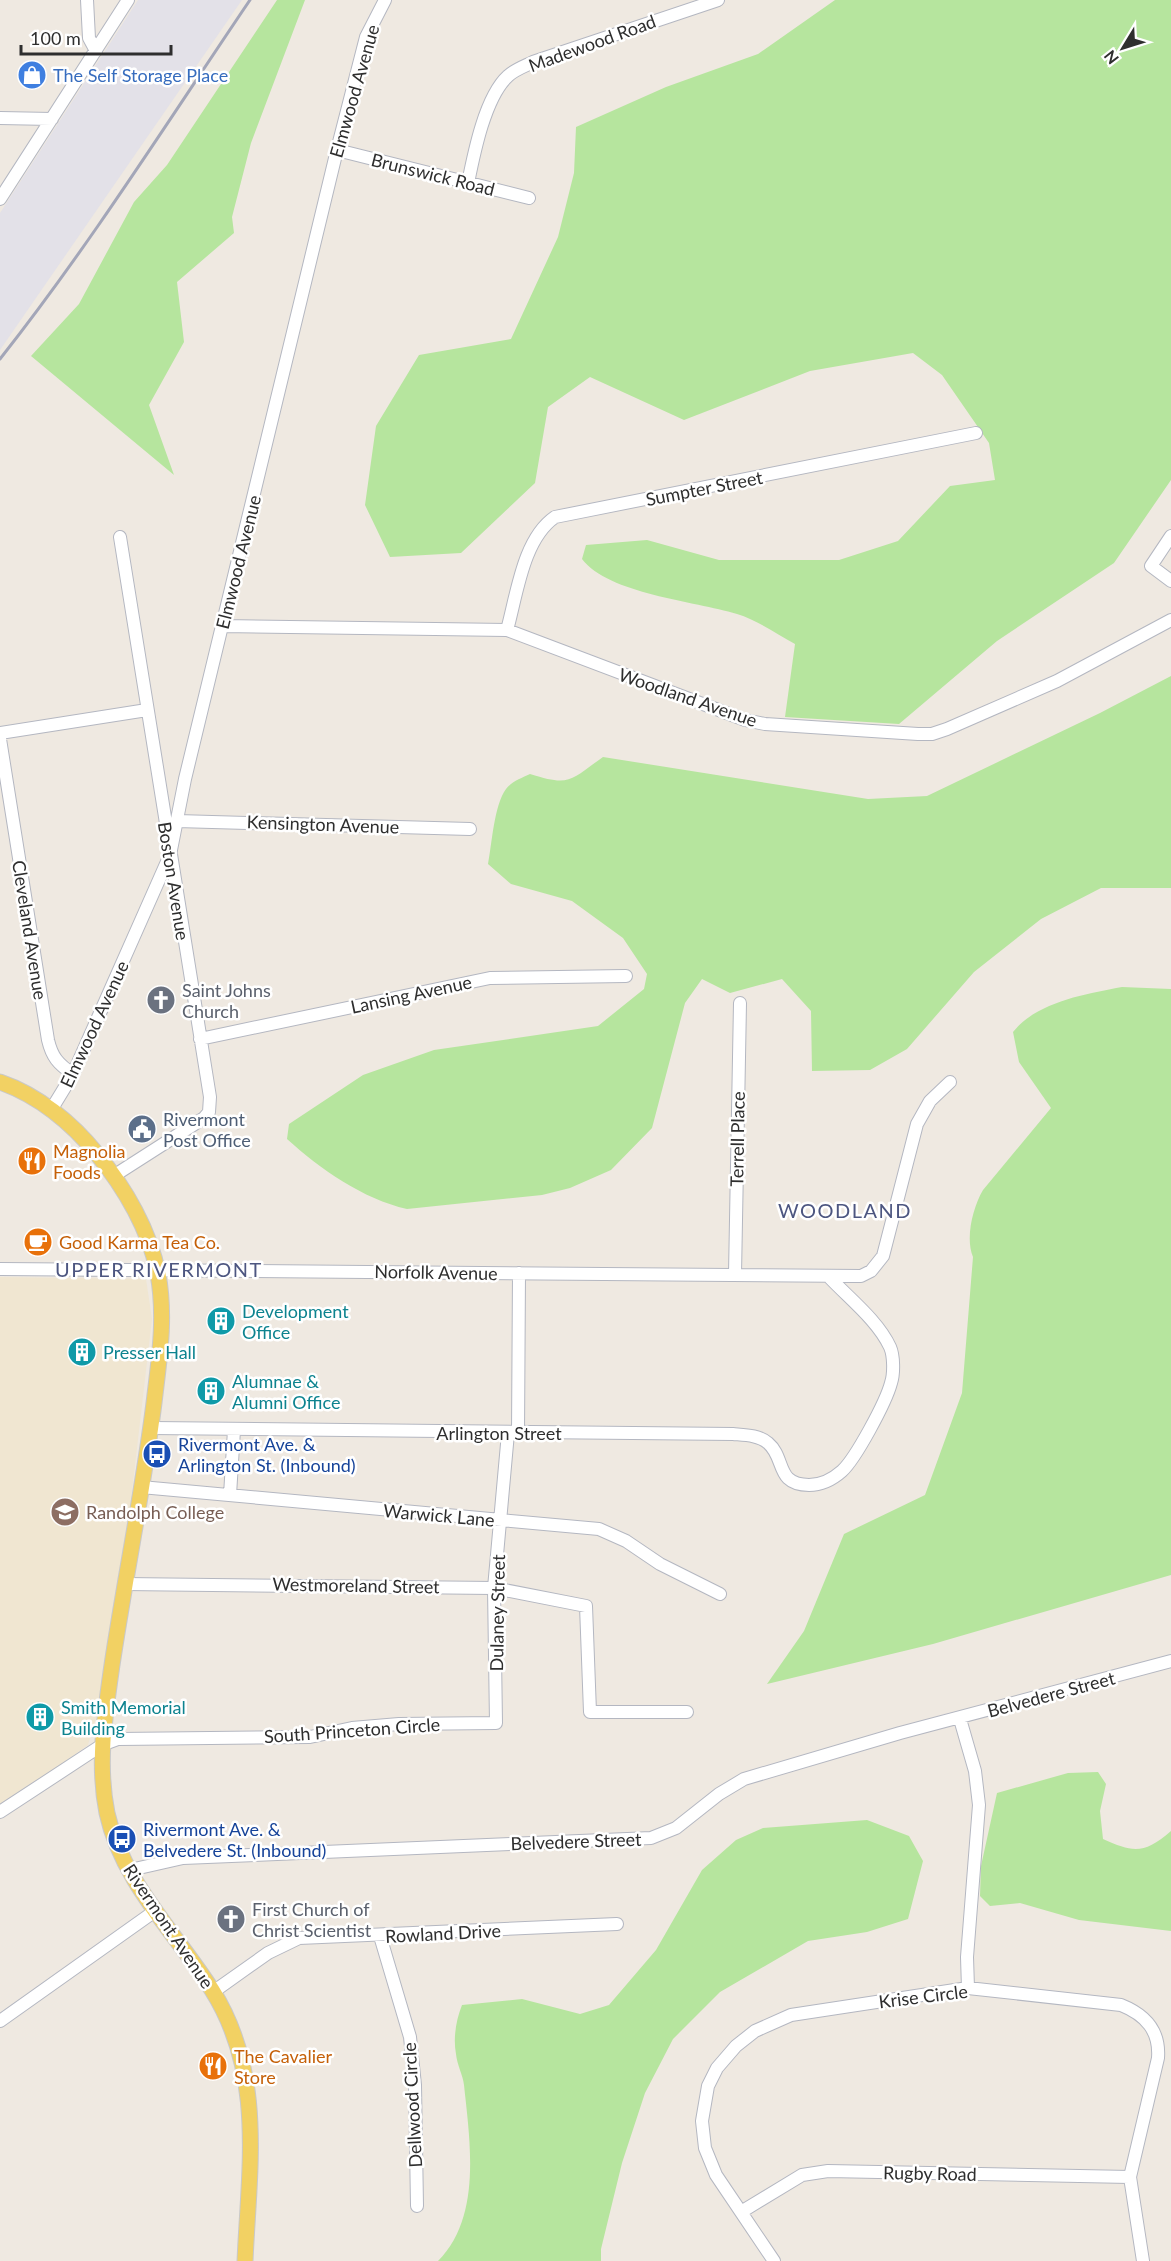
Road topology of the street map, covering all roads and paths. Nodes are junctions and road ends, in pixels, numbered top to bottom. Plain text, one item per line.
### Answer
1 (87, 0) edge
2 (128, 0) edge
3 (385, 0) edge
4 (718, 0) edge
5 (96, 51) junction
6 (0, 118) edge
7 (52, 119) junction
8 (337, 150) junction
9 (468, 183) junction
10 (529, 198) dead end
11 (0, 200) edge
12 (976, 433) dead end
13 (1171, 536) edge
14 (120, 537) dead end
15 (1171, 581) edge
16 (1171, 620) edge
17 (222, 626) junction
18 (507, 630) junction
19 (147, 710) junction
20 (0, 733) edge
21 (0, 740) edge
22 (177, 821) junction
23 (470, 829) dead end
24 (170, 855) junction
25 (626, 976) dead end
26 (740, 1003) dead end
27 (200, 1039) junction
28 (74, 1074) junction
29 (0, 1082) edge
30 (950, 1082) dead end
31 (51, 1110) junction
32 (115, 1175) junction
33 (0, 1269) edge
34 (157, 1272) junction
35 (519, 1273) junction
36 (735, 1275) junction
37 (830, 1278) junction
38 (151, 1428) junction
39 (234, 1430) junction
40 (513, 1433) junction
41 (141, 1486) junction
42 (230, 1495) junction
43 (500, 1521) junction
44 (124, 1584) junction
45 (494, 1588) junction
46 (720, 1594) dead end
47 (1171, 1661) edge
48 (687, 1712) dead end
49 (960, 1719) junction
50 (496, 1723) joint
51 (102, 1745) junction
52 (0, 1812) edge
53 (130, 1870) junction
54 (155, 1911) junction
55 (617, 1924) dead end
56 (380, 1936) junction
57 (968, 1988) junction
58 (213, 1992) junction
59 (0, 2021) edge
60 (1130, 2177) junction
61 (417, 2206) dead end
62 (741, 2212) junction
63 (245, 2261) edge
64 (774, 2261) edge
65 (1143, 2261) edge

1 - 5 street
2 - 5 street
3 - 8 street, Elmwood Avenue
4 - 9 street, Madewood Road
5 - 7 street
6 - 7 street
7 - 11 street
8 - 9 street, Brunswick Road
8 - 17 street, Elmwood Avenue
9 - 10 street, Brunswick Road
12 - 18 street, Sumpter Street
13 - 15 street
14 - 19 street, Boston Avenue
16 - 18 street, Woodland Avenue
17 - 18 street, Woodland Avenue
17 - 22 street, Elmwood Avenue
19 - 20 street
19 - 24 street, Boston Avenue
21 - 28 street, Cleveland Avenue
22 - 23 street, Kensington Avenue
22 - 24 street, Elmwood Avenue
24 - 27 street, Boston Avenue
24 - 28 street, Elmwood Avenue
25 - 27 street, Lansing Avenue
26 - 36 street, Terrell Place
27 - 32 street, Boston Avenue
28 - 31 street, Elmwood Avenue
29 - 31 main road, Rivermont Avenue
30 - 37 street, Norfolk Avenue
31 - 32 main road, Rivermont Avenue
32 - 34 main road, Rivermont Avenue
33 - 34 street, Norfolk Avenue
34 - 35 street, Norfolk Avenue
34 - 38 main road, Rivermont Avenue
35 - 36 street, Norfolk Avenue
35 - 40 street, Dulaney Street
36 - 37 street, Norfolk Avenue
37 - 40 street, Arlington Street
38 - 39 street, Arlington Street
38 - 41 main road, Rivermont Avenue
39 - 40 street, Arlington Street
39 - 42 street
40 - 43 street, Dulaney Street
41 - 42 street, Warwick Lane
41 - 44 main road, Rivermont Avenue
42 - 43 street, Warwick Lane
43 - 45 street, Dulaney Street
43 - 46 street, Warwick Lane
44 - 45 street, Westmoreland Street
44 - 51 main road, Rivermont Avenue
45 - 48 street, Westmoreland Street
45 - 50 street, Dulaney Street
47 - 49 street, Belvedere Street
49 - 53 street, Belvedere Street
49 - 57 street
50 - 51 street, South Princeton Circle
51 - 52 street
51 - 53 main road, Rivermont Avenue
53 - 54 main road, Rivermont Avenue
54 - 58 main road, Rivermont Avenue
54 - 59 street
55 - 56 street, Rowland Drive
56 - 58 street, Rowland Drive
56 - 61 street, Dellwood Circle
57 - 60 street, Krise Circle
57 - 62 street, Krise Circle
58 - 63 main road, Rivermont Avenue
60 - 62 street, Rugby Road
60 - 65 street, Krise Circle
62 - 64 street, Krise Circle

